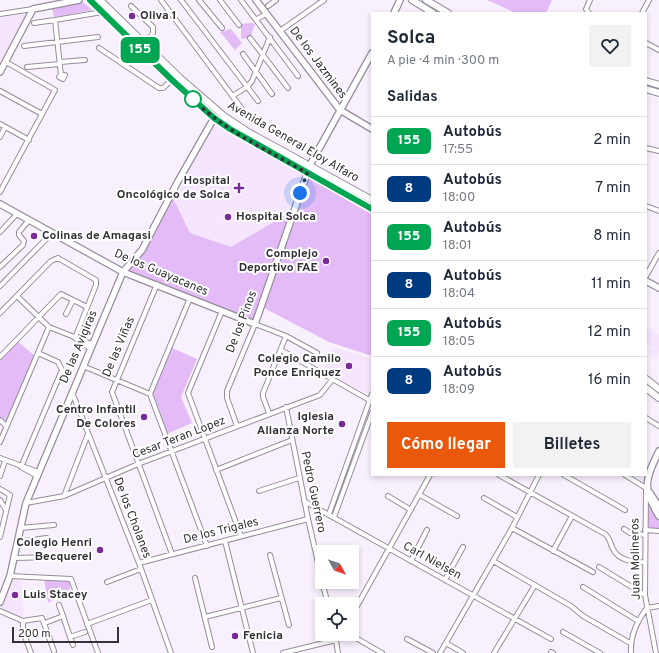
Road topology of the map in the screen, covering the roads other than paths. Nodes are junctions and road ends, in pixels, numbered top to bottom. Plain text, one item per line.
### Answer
1 (79, 0) edge
2 (90, 0) edge
3 (100, 0) edge
4 (169, 0) edge
5 (181, 0) edge
6 (199, 0) edge
7 (220, 0) edge
8 (241, 0) edge
9 (256, 0) edge
10 (276, 0) edge
11 (324, 0) edge
12 (400, 0) edge
13 (412, 0) edge
14 (426, 0) edge
15 (590, 0) edge
16 (649, 0) edge
17 (163, 2) edge
18 (131, 6) dead end
19 (268, 6) dead end
20 (33, 9) junction
21 (588, 11) edge
22 (102, 12) junction
23 (394, 12) edge
24 (431, 12) edge
25 (446, 12) edge
26 (643, 12) edge
27 (0, 14) edge
28 (266, 14) junction
29 (256, 19) junction
30 (56, 20) junction
31 (34, 23) dead end
32 (238, 25) dead end
33 (222, 28) dead end
34 (280, 31) junction
35 (98, 37) dead end
36 (270, 37) junction
37 (250, 38) dead end
38 (58, 42) junction
39 (145, 44) junction
40 (647, 44) edge
41 (24, 46) dead end
42 (99, 48) dead end
43 (659, 50) edge
44 (242, 54) dead end
45 (371, 55) edge
46 (263, 56) junction
47 (85, 60) dead end
48 (6, 62) junction
49 (60, 63) junction
50 (27, 67) dead end
51 (0, 72) edge
52 (256, 73) junction
53 (61, 75) dead end
54 (298, 76) dead end
55 (172, 80) junction
56 (647, 82) edge
57 (659, 85) edge
58 (247, 86) junction
59 (288, 88) dead end
60 (647, 89) edge
61 (0, 91) edge
62 (659, 93) edge
63 (272, 94) dead end
64 (232, 96) junction
65 (258, 101) dead end
66 (242, 109) dead end
67 (340, 110) junction
68 (42, 114) junction
69 (214, 118) junction
70 (0, 124) edge
71 (5, 127) junction
72 (371, 128) edge
73 (0, 137) edge
74 (29, 140) junction
75 (647, 148) edge
76 (659, 151) edge
77 (310, 166) junction
78 (307, 173) junction
79 (0, 192) edge
80 (371, 199) edge
81 (0, 204) edge
82 (647, 206) edge
83 (371, 208) edge
84 (659, 210) edge
85 (17, 214) junction
86 (29, 220) junction
87 (0, 232) edge
88 (52, 233) junction
89 (659, 253) edge
90 (0, 268) edge
91 (123, 272) junction
92 (647, 274) edge
93 (647, 282) edge
94 (157, 284) junction
95 (0, 286) edge
96 (659, 288) edge
97 (17, 296) junction
98 (190, 298) junction
99 (73, 300) junction
100 (87, 307) junction
101 (222, 311) junction
102 (0, 313) edge
103 (66, 314) dead end
104 (39, 318) junction
105 (255, 324) junction
106 (50, 327) junction
107 (286, 336) junction
108 (75, 338) junction
109 (91, 346) junction
110 (281, 350) junction
111 (38, 353) junction
112 (317, 353) dead end
113 (0, 357) edge
114 (83, 366) junction
115 (115, 380) junction
116 (332, 380) junction
117 (647, 380) edge
118 (647, 389) edge
119 (659, 389) edge
120 (72, 392) junction
121 (150, 394) junction
122 (659, 398) edge
123 (371, 401) edge
124 (286, 407) junction
125 (269, 413) junction
126 (371, 416) edge
127 (647, 419) edge
128 (0, 420) edge
129 (361, 425) junction
130 (6, 426) junction
131 (237, 426) junction
132 (659, 426) edge
133 (367, 427) junction
134 (89, 433) junction
135 (205, 439) junction
136 (292, 440) junction
137 (0, 442) edge
138 (172, 450) junction
139 (659, 451) edge
140 (0, 458) edge
141 (5, 461) junction
142 (348, 461) junction
143 (354, 462) junction
144 (138, 464) junction
145 (21, 467) junction
146 (216, 470) junction
147 (37, 474) junction
148 (0, 476) edge
149 (430, 476) edge
150 (501, 476) edge
151 (538, 476) edge
152 (566, 476) edge
153 (627, 476) edge
154 (106, 478) junction
155 (300, 478) junction
156 (646, 488) junction
157 (0, 490) edge
158 (259, 491) dead end
159 (530, 493) junction
160 (420, 495) junction
161 (64, 496) junction
162 (388, 496) dead end
163 (484, 498) dead end
164 (0, 500) edge
165 (304, 501) junction
166 (26, 503) junction
167 (659, 507) edge
168 (6, 510) junction
169 (411, 510) junction
170 (625, 510) dead end
171 (329, 514) junction
172 (456, 516) dead end
173 (572, 516) junction
174 (659, 516) edge
175 (334, 517) junction
176 (517, 518) junction
177 (308, 519) junction
178 (54, 525) dead end
179 (20, 528) junction
180 (512, 528) junction
181 (624, 529) dead end
182 (427, 530) dead end
183 (659, 531) edge
184 (645, 533) junction
185 (241, 536) junction
186 (0, 537) edge
187 (47, 538) dead end
188 (225, 541) junction
189 (17, 542) junction
190 (207, 546) junction
191 (463, 547) dead end
192 (389, 549) junction
193 (315, 550) edge
194 (553, 551) junction
195 (172, 554) junction
196 (270, 555) dead end
197 (55, 557) dead end
198 (13, 558) junction
199 (411, 561) junction
200 (493, 561) junction
201 (645, 562) junction
202 (139, 563) junction
203 (599, 567) dead end
204 (141, 570) junction
205 (593, 572) dead end
206 (10, 576) junction
207 (195, 578) dead end
208 (445, 580) junction
209 (107, 582) dead end
210 (535, 585) junction
211 (583, 586) dead end
212 (645, 595) junction
213 (473, 596) junction
214 (281, 598) junction
215 (152, 600) junction
216 (0, 602) edge
217 (359, 603) edge
218 (59, 605) dead end
219 (659, 606) edge
220 (242, 607) junction
221 (646, 608) junction
222 (0, 611) edge
223 (63, 616) junction
224 (205, 617) junction
225 (515, 619) junction
226 (23, 621) junction
227 (638, 621) junction
228 (45, 623) junction
229 (87, 624) junction
230 (289, 625) dead end
231 (85, 632) dead end
232 (563, 632) dead end
233 (70, 637) junction
234 (407, 639) dead end
235 (551, 639) dead end
236 (359, 640) edge
237 (332, 641) edge
238 (336, 641) edge
239 (446, 643) junction
240 (630, 643) junction
241 (73, 645) dead end
242 (212, 647) dead end
243 (54, 650) dead end
244 (31, 653) edge
245 (98, 653) edge
246 (172, 653) edge
247 (253, 653) edge
248 (283, 653) edge
249 (338, 653) edge
250 (382, 653) edge
251 (433, 653) edge
252 (440, 653) edge
253 (463, 653) edge
254 (494, 653) edge
255 (600, 653) edge
256 (631, 653) edge
257 (656, 653) edge

1 - 20 street
2 - 22 main road, Avenida General Eloy Alfaro
3 - 39 main road, Avenida General Eloy Alfaro
4 - 17 street
5 - 58 street
6 - 33 street
7 - 32 street
8 - 29 street
9 - 28 street, De los Jazmines
10 - 19 street
11 - 34 street
12 - 23 street
13 - 24 main road
14 - 25 main road
15 - 21 street
16 - 26 street
17 - 64 street
18 - 39 street
20 - 27 street
20 - 48 street
22 - 30 street
22 - 55 main road, Avenida General Eloy Alfaro
28 - 29 street
28 - 34 street, De los Jazmines
29 - 36 street
30 - 31 street
30 - 38 street
34 - 67 street, De los Jazmines
35 - 38 street
36 - 46 street
36 - 54 street
37 - 46 street
38 - 41 street
38 - 49 street
39 - 77 main road, Avenida General Eloy Alfaro
40 - 43 street
42 - 55 street
44 - 52 street
45 - 67 street, De los Pinos
46 - 52 street
46 - 59 street
47 - 49 street
48 - 51 street
48 - 68 street
49 - 50 street
49 - 53 street
52 - 58 street
52 - 63 street
55 - 69 main road, Avenida General Eloy Alfaro
56 - 57 main road
58 - 64 street
58 - 65 street
60 - 62 main road
61 - 68 street
64 - 66 street
67 - 72 street, De los Jazmines
67 - 77 street, De los Pinos
68 - 74 street
69 - 78 main road, Avenida General Eloy Alfaro
69 - 91 street, De las Avigiras
70 - 71 street
71 - 73 street
71 - 74 street
74 - 79 street
75 - 76 street
77 - 78 street, De los Pinos
77 - 80 main road, Avenida General Eloy Alfaro
78 - 83 main road, Avenida General Eloy Alfaro
78 - 105 street, De los Pinos
81 - 85 street, De los Guayacanes
82 - 84 street
85 - 86 street, De los Guayacanes
85 - 87 street
86 - 88 street, De los Guayacanes
86 - 90 street
88 - 91 street, De los Guayacanes
88 - 95 street
89 - 92 street
91 - 94 street, De los Guayacanes
91 - 109 street, De las Avigiras
93 - 96 street
94 - 98 street, De los Guayacanes
94 - 115 street, De las Viñas
97 - 100 street
97 - 102 street
97 - 104 street
98 - 101 street, De los Guayacanes
98 - 121 street
99 - 100 street
99 - 103 street
99 - 104 street
100 - 108 street
101 - 105 street, De los Guayacanes
101 - 135 street
104 - 106 street
104 - 113 street
105 - 107 street, De los Guayacanes
105 - 131 street, De los Pinos
106 - 108 street
106 - 111 street
107 - 110 street
107 - 112 street, De los Guayacanes
108 - 109 street
109 - 114 street, De las Avigiras
110 - 116 street
110 - 125 street
111 - 130 street
111 - 145 street
114 - 115 street
114 - 120 street, De las Avigiras
115 - 121 street
115 - 144 street, De las Viñas
116 - 123 street
116 - 124 street, Cesar Teran Lopez
117 - 119 main road
118 - 122 main road
120 - 134 street, De los Cholanes
120 - 147 street, De las Avigiras
121 - 138 street
123 - 129 street
124 - 125 street, Cesar Teran Lopez
124 - 136 street, Pedro Guerrero
125 - 131 street, Cesar Teran Lopez
126 - 133 street
127 - 132 street
128 - 130 street
129 - 133 street
129 - 142 street
130 - 137 street
131 - 135 street, Cesar Teran Lopez
133 - 143 street
134 - 154 street, De los Cholanes
134 - 161 street
135 - 138 street, Cesar Teran Lopez
135 - 146 street
136 - 146 street
136 - 155 street, Pedro Guerrero
138 - 144 street, Cesar Teran Lopez
138 - 190 street
139 - 156 street
140 - 141 street
141 - 145 street
141 - 148 street
142 - 143 street
142 - 171 street
143 - 175 street
144 - 154 street, Cesar Teran Lopez
144 - 195 street, De las Viñas
145 - 147 street
146 - 185 street
147 - 166 street, De las Avigiras
149 - 160 street
150 - 159 street
151 - 159 street
152 - 170 street
153 - 156 street
154 - 161 street, Cesar Teran Lopez
154 - 202 street, De los Cholanes
155 - 158 street
155 - 165 street, Pedro Guerrero
156 - 167 street
156 - 174 street
156 - 184 street, Juan Molineros
157 - 168 street
159 - 173 street
159 - 176 street
160 - 169 street
160 - 172 street
161 - 166 street, Cesar Teran Lopez
162 - 169 street
163 - 176 street
164 - 168 street
165 - 171 street, Carl Nielsen
165 - 177 street, Pedro Guerrero
166 - 179 street, De las Avigiras
168 - 186 street
169 - 192 street
171 - 175 street, Carl Nielsen
173 - 194 street
173 - 201 street
175 - 192 street, Carl Nielsen
176 - 180 street
177 - 185 street, De los Trigales
177 - 193 street, Pedro Guerrero
178 - 179 street
179 - 189 street, De las Avigiras
180 - 194 street
180 - 200 street
181 - 184 street
182 - 199 street
183 - 184 street
184 - 201 street, Juan Molineros
185 - 188 street, De los Trigales
187 - 189 street
188 - 190 street, De los Trigales
188 - 220 street
189 - 198 street, De las Avigiras
190 - 195 street, De los Trigales
191 - 208 street
192 - 199 street, Carl Nielsen
192 - 217 street
194 - 205 street
195 - 202 street, De los Trigales
196 - 214 street
197 - 198 street
198 - 206 street, De las Avigiras
199 - 208 street, Carl Nielsen
200 - 210 street
200 - 213 street
201 - 212 street, Juan Molineros
202 - 204 street, De los Cholanes
203 - 212 street
204 - 209 street
204 - 215 street, De los Cholanes
206 - 216 street, De las Avigiras
206 - 229 street
207 - 224 street
208 - 213 street, Carl Nielsen
210 - 225 street
210 - 240 street
211 - 227 street
212 - 221 street, Juan Molineros
213 - 225 street, Carl Nielsen
213 - 239 street
214 - 220 street
214 - 230 street
215 - 229 street
215 - 246 street, De los Cholanes
218 - 223 street
219 - 221 street
220 - 224 street
220 - 247 street
221 - 227 street
221 - 257 street, Juan Molineros
222 - 226 street
223 - 228 street
223 - 233 street
224 - 242 street
225 - 235 street, Carl Nielsen
225 - 254 street
226 - 228 street
226 - 244 street
227 - 240 street
228 - 243 street
229 - 245 street
231 - 233 street
232 - 255 street
233 - 241 street
234 - 251 street
236 - 250 street
237 - 248 street
238 - 249 street
239 - 252 street
239 - 253 street
240 - 256 street

